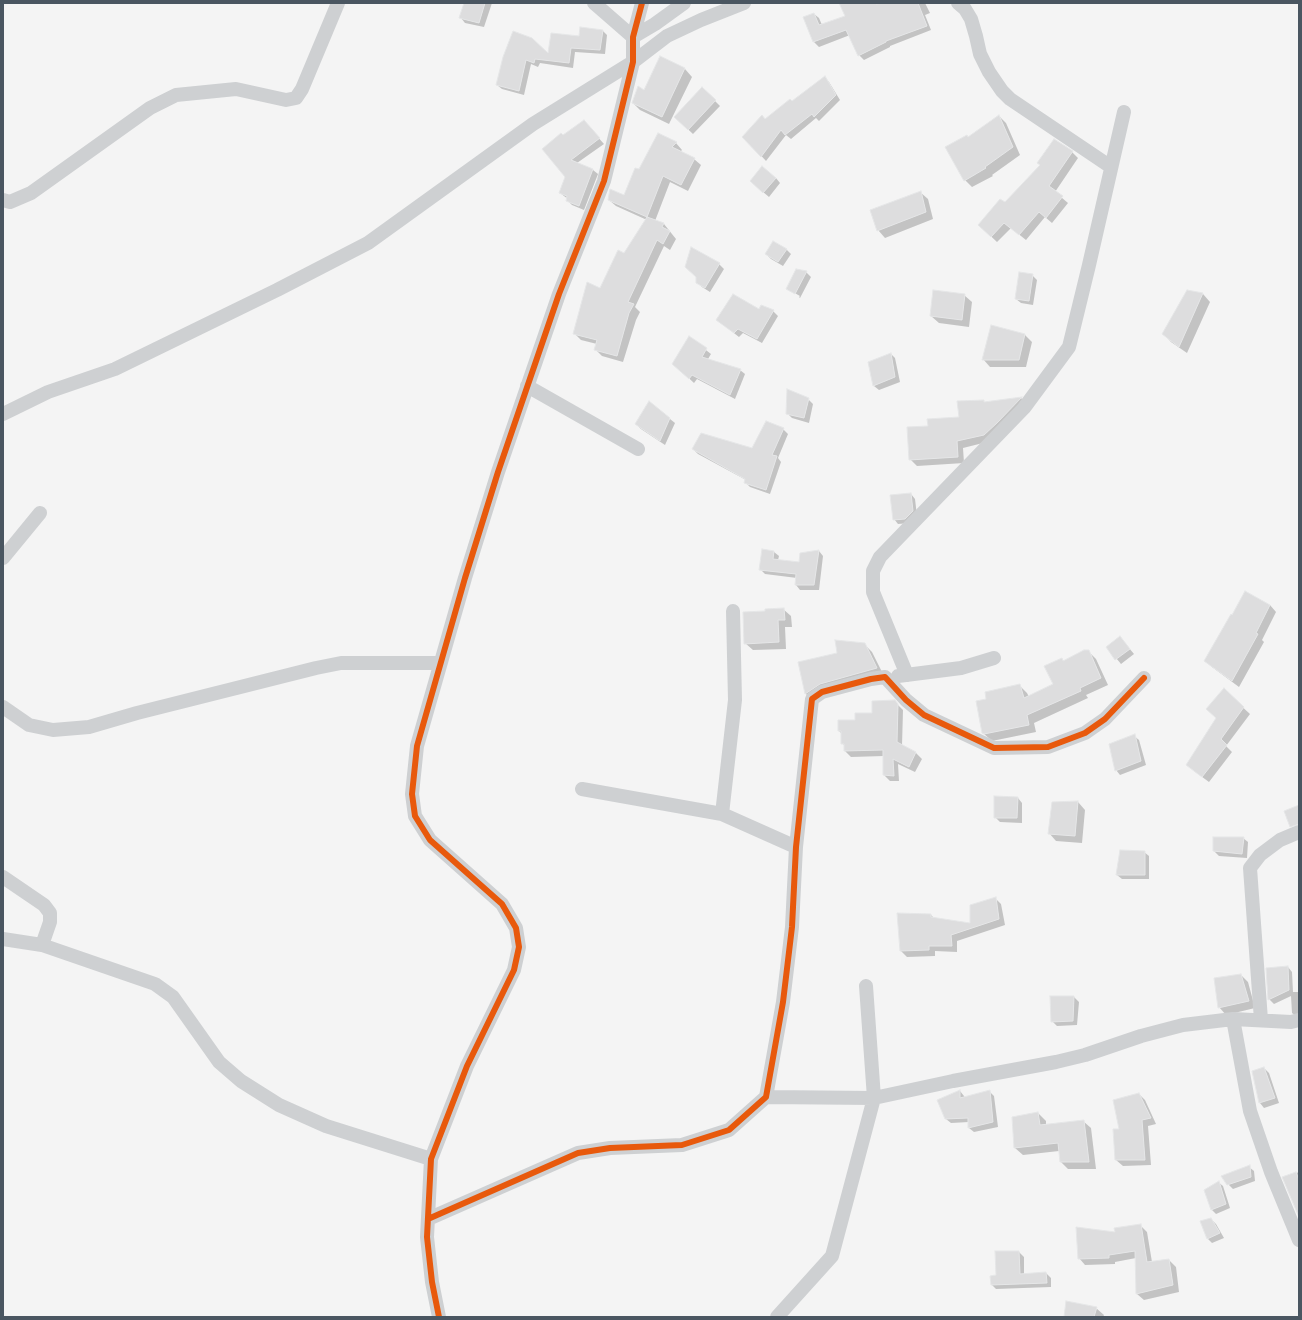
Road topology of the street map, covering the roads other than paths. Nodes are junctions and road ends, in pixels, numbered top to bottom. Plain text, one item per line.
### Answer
1 (338, 3) edge
2 (594, 3) edge
3 (642, 3) edge
4 (684, 3) edge
5 (744, 3) edge
6 (958, 3) edge
7 (633, 38) junction
8 (633, 62) junction
9 (1124, 112) dead end
10 (1111, 167) junction
11 (3, 200) edge
12 (528, 386) junction
13 (3, 414) edge
14 (638, 449) dead end
15 (40, 513) dead end
16 (3, 558) edge
17 (733, 610) dead end
18 (994, 658) dead end
19 (440, 663) junction
20 (907, 675) junction
21 (885, 677) junction
22 (1144, 678) dead end
23 (3, 707) edge
24 (582, 789) dead end
25 (722, 814) junction
26 (1299, 832) edge
27 (796, 847) junction
28 (3, 877) edge
29 (3, 939) edge
30 (42, 944) junction
31 (866, 986) dead end
32 (1233, 1019) junction
33 (1261, 1020) junction
34 (1299, 1020) edge
35 (766, 1097) junction
36 (874, 1098) junction
37 (431, 1159) junction
38 (428, 1219) junction
39 (1299, 1240) edge
40 (439, 1317) edge
41 (777, 1317) edge

1 - 11 street
2 - 7 street
3 - 7 street
4 - 7 street
5 - 8 street
6 - 10 street
7 - 8 street
8 - 12 street
8 - 13 street
9 - 10 street
10 - 20 street
12 - 14 street
12 - 19 street
15 - 16 street
17 - 25 street
18 - 20 street
19 - 23 street
19 - 37 street
20 - 21 street
21 - 22 street
21 - 27 street
24 - 25 street
25 - 27 street
26 - 33 street
27 - 35 street
28 - 30 street
29 - 30 street
30 - 37 street
31 - 36 street
32 - 33 street
32 - 36 street
32 - 39 street
33 - 34 street
35 - 36 street
35 - 38 street
36 - 41 street
37 - 38 street
38 - 40 street

